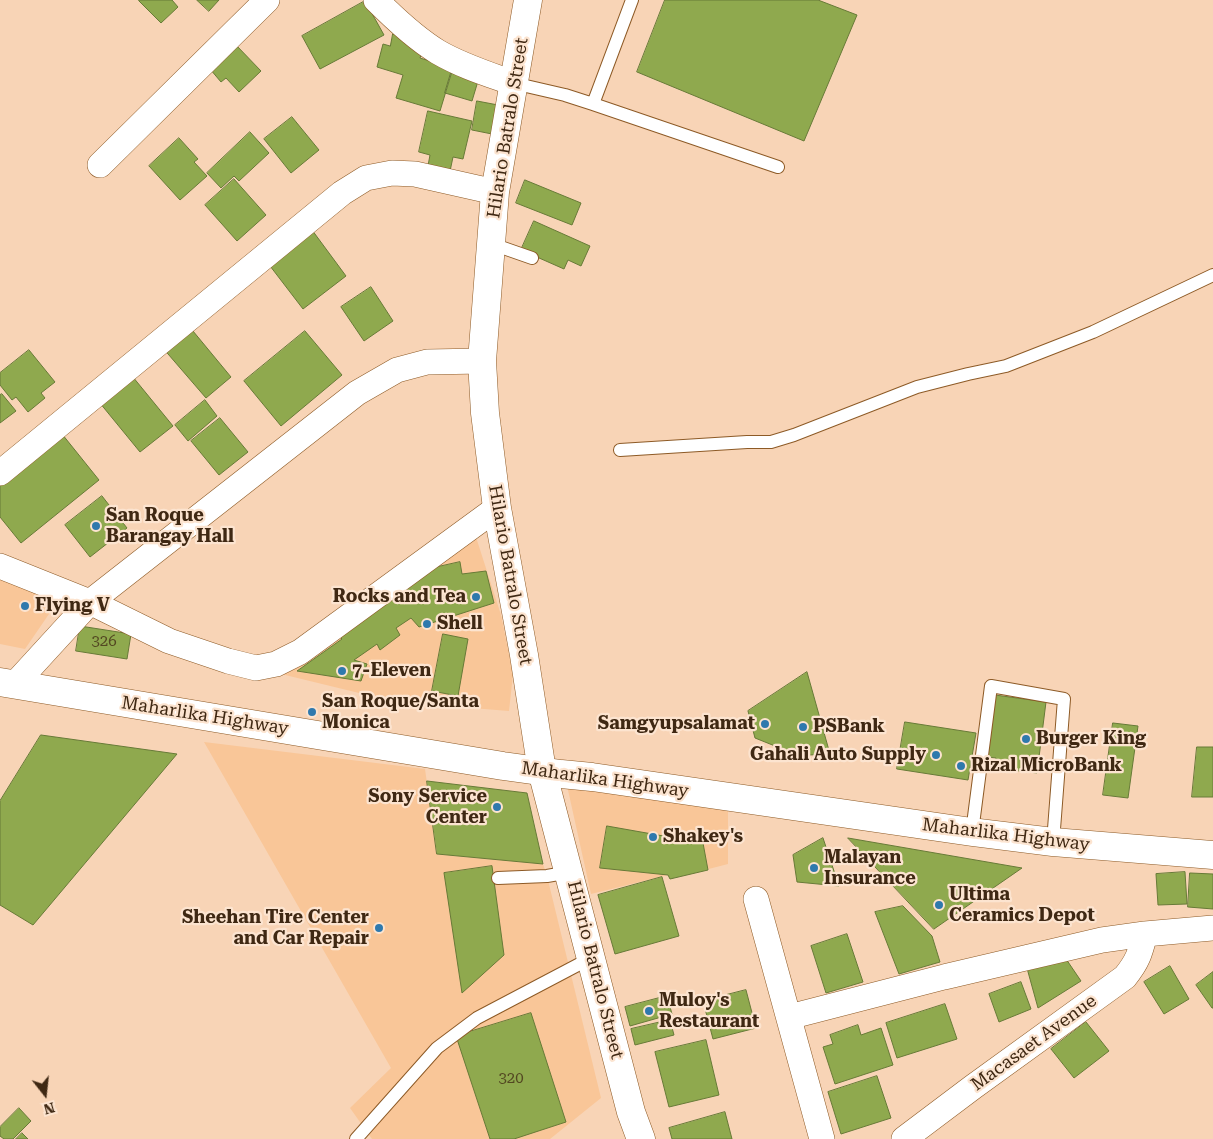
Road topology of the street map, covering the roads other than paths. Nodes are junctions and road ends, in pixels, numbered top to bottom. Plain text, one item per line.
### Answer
1 (267, 0) edge
2 (376, 0) edge
3 (528, 0) edge
4 (632, 0) edge
5 (513, 83) junction
6 (593, 104) junction
7 (100, 165) dead end
8 (778, 168) dead end
9 (495, 192) junction
10 (492, 244) junction
11 (532, 258) dead end
12 (1213, 275) edge
13 (482, 361) junction
14 (620, 450) dead end
15 (0, 473) edge
16 (497, 508) junction
17 (0, 566) edge
18 (90, 602) junction
19 (7, 684) edge
20 (542, 771) junction
21 (972, 832) junction
22 (1053, 842) junction
23 (1213, 855) edge
24 (570, 872) junction
25 (498, 878) dead end
26 (756, 899) dead end
27 (1213, 928) edge
28 (1145, 934) junction
29 (591, 958) junction
30 (789, 1016) junction
31 (356, 1139) edge
32 (641, 1139) edge
33 (822, 1139) edge
34 (904, 1139) edge

1 - 7 street
2 - 5 street
3 - 5 main road, Hilario Batralo Street
4 - 6 lane
5 - 6 lane
5 - 9 main road, Hilario Batralo Street
6 - 8 lane
9 - 10 main road, Hilario Batralo Street
9 - 15 street
10 - 11 lane
10 - 13 main road, Hilario Batralo Street
12 - 14 lane
13 - 16 main road, Hilario Batralo Street
13 - 18 street
16 - 18 street
16 - 20 main road, Hilario Batralo Street
17 - 18 street
18 - 19 street
19 - 20 main road, Maharlika Highway
20 - 21 main road, Maharlika Highway
20 - 24 main road, Hilario Batralo Street
21 - 22 main road, Maharlika Highway
21 - 22 lane
22 - 23 main road, Maharlika Highway
24 - 25 lane
24 - 29 main road, Hilario Batralo Street
26 - 30 street
27 - 28 street
28 - 30 street
28 - 34 street, Macasaet Avenue
29 - 31 lane
29 - 32 main road, Hilario Batralo Street
30 - 33 street

